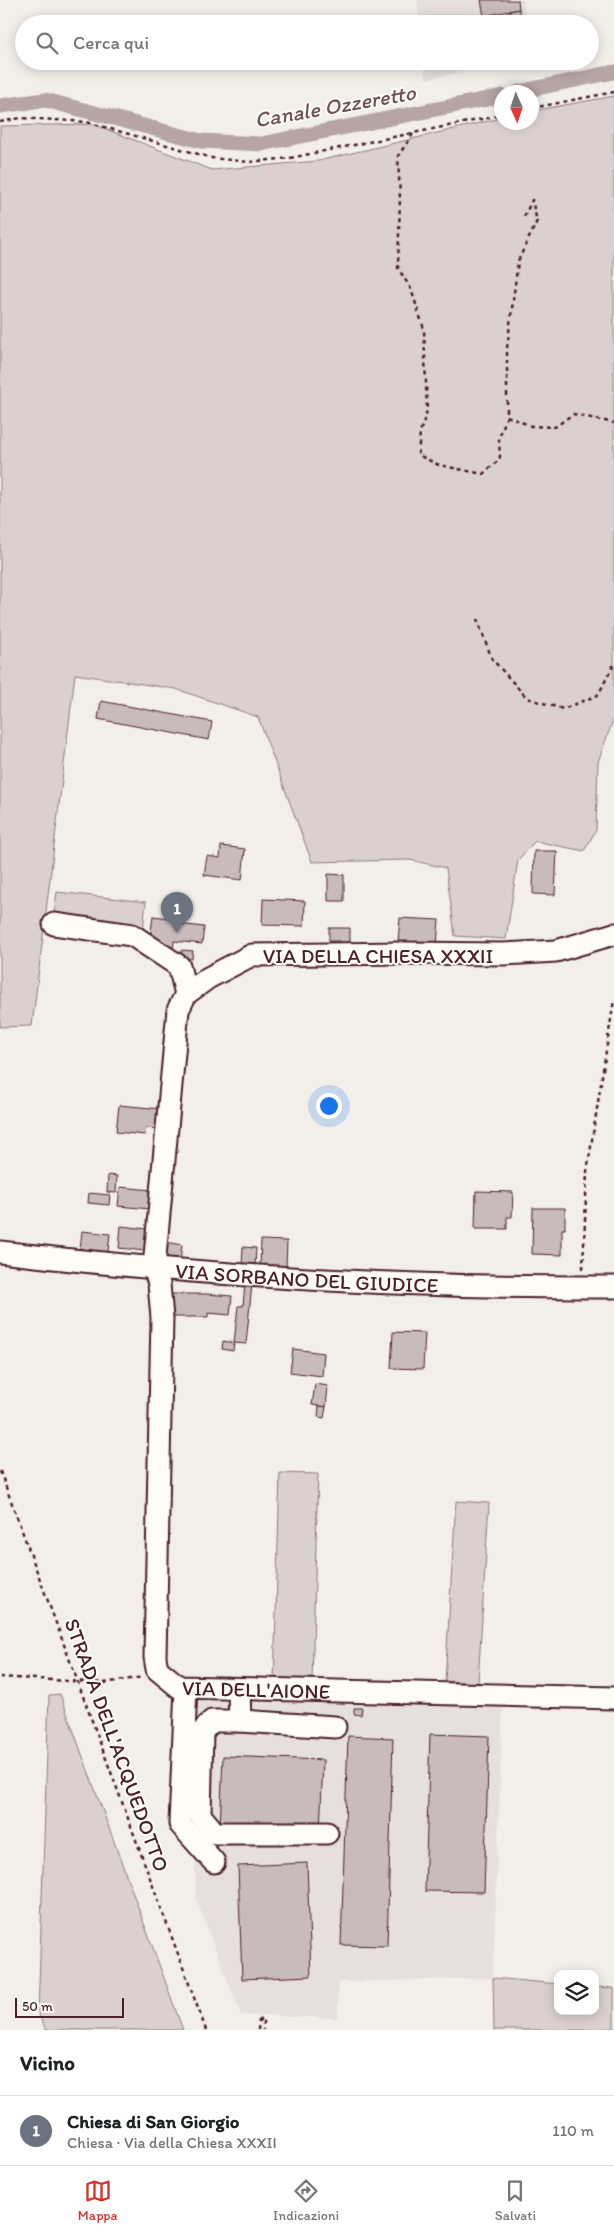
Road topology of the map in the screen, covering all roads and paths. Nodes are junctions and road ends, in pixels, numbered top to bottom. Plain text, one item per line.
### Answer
1 (614, 92) edge
2 (539, 107) edge
3 (494, 117) edge
4 (0, 122) edge
5 (413, 134) junction
6 (523, 219) dead end
7 (507, 416) junction
8 (614, 423) edge
9 (476, 619) dead end
10 (614, 664) edge
11 (54, 924) dead end
12 (614, 934) edge
13 (186, 994) junction
14 (614, 1000) edge
15 (0, 1252) edge
16 (154, 1268) junction
17 (582, 1287) junction
18 (614, 1287) edge
19 (0, 1471) edge
20 (157, 1669) junction
21 (0, 1677) edge
22 (78, 1682) junction
23 (186, 1688) junction
24 (240, 1689) junction
25 (614, 1698) edge
26 (240, 1720) junction
27 (335, 1727) dead end
28 (327, 1833) dead end
29 (214, 1862) dead end
30 (206, 2030) edge
31 (258, 2030) edge
32 (263, 2030) edge

1 - 2 path
3 - 5 path
4 - 5 path
5 - 7 path
6 - 7 path
7 - 8 path
9 - 10 path
11 - 13 street
12 - 13 street, VIA DELLA CHIESA XXXII
13 - 16 street
14 - 17 path
15 - 16 street, VIA SORBANO DEL GIUDICE
16 - 17 street, VIA SORBANO DEL GIUDICE
16 - 20 street, VIA DELL'AIONE
17 - 18 street, VIA SORBANO DEL GIUDICE
19 - 22 path, STRADA DELL'ACQUEDOTTO
20 - 22 path
20 - 23 street, VIA DELL'AIONE
21 - 22 path
22 - 30 path, STRADA DELL'ACQUEDOTTO
23 - 24 street, VIA DELL'AIONE
23 - 29 street
24 - 25 street, VIA DELL'AIONE
24 - 26 street
26 - 27 street
26 - 28 street
31 - 32 path

